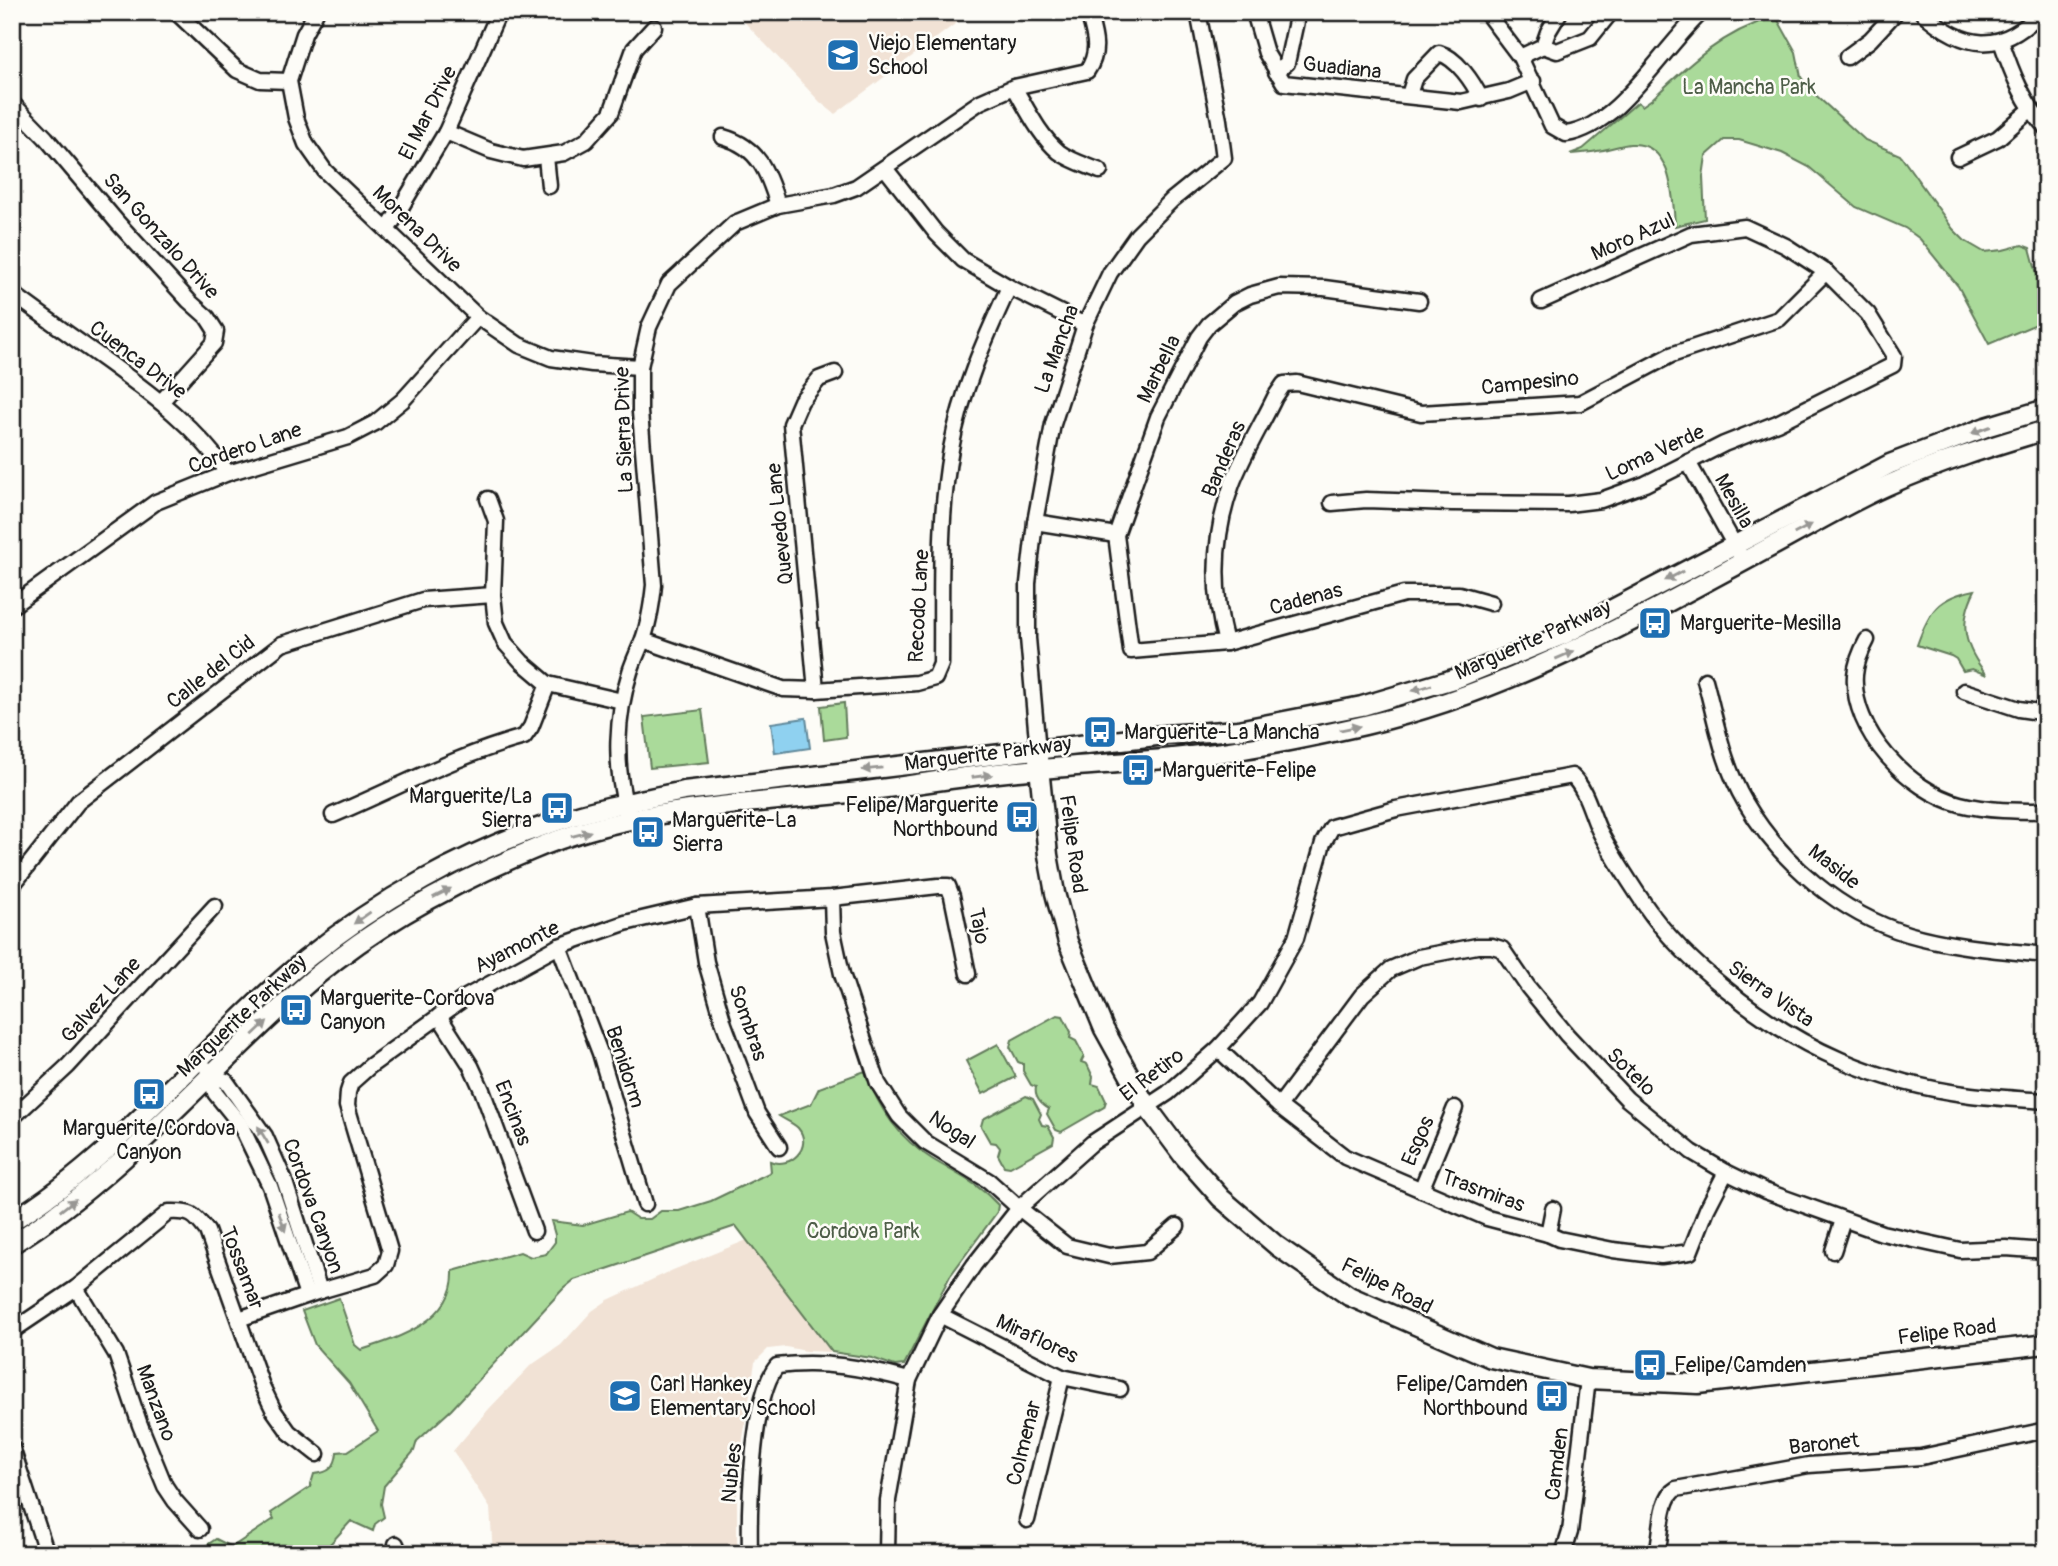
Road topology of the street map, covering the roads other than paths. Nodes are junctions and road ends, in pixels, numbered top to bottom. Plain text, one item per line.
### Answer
1 (176, 12) edge
2 (316, 12) edge
3 (499, 12) edge
4 (1088, 12) edge
5 (1198, 12) edge
6 (1254, 12) edge
7 (1298, 12) edge
8 (1486, 12) edge
9 (1560, 12) edge
10 (1611, 12) edge
11 (1702, 12) edge
12 (1896, 12) edge
13 (1922, 12) edge
14 (2041, 12) edge
15 (654, 27) dead end
16 (2001, 41) junction
17 (1543, 46) junction
18 (1520, 57) junction
19 (1847, 57) dead end
20 (1276, 72) junction
21 (289, 81) junction
22 (1533, 81) junction
23 (1014, 87) junction
24 (1409, 95) junction
25 (1480, 99) junction
26 (12, 103) edge
27 (2030, 110) junction
28 (2046, 128) edge
29 (446, 132) junction
30 (723, 137) dead end
31 (546, 157) junction
32 (1958, 157) dead end
33 (885, 168) junction
34 (1100, 171) dead end
35 (549, 186) dead end
36 (778, 205) junction
37 (388, 229) junction
38 (1826, 272) junction
39 (1009, 287) junction
40 (12, 293) edge
41 (1419, 301) dead end
42 (1541, 301) dead end
43 (478, 317) junction
44 (1086, 325) junction
45 (1893, 365) joint
46 (640, 367) junction
47 (835, 373) dead end
48 (1289, 383) joint
49 (161, 401) junction
50 (2046, 409) edge
51 (2046, 430) edge
52 (1688, 462) junction
53 (228, 473) junction
54 (488, 499) dead end
55 (1332, 503) dead end
56 (1035, 522) junction
57 (1116, 535) junction
58 (1734, 544) junction
59 (1743, 561) junction
60 (493, 595) junction
61 (1491, 603) dead end
62 (12, 606) edge
63 (643, 640) junction
64 (1867, 640) dead end
65 (1226, 643) junction
66 (1131, 651) joint
67 (1704, 680) dead end
68 (548, 684) junction
69 (816, 690) junction
70 (1965, 691) dead end
71 (622, 701) junction
72 (2046, 713) edge
73 (1038, 751) junction
74 (1040, 770) junction
75 (1572, 776) joint
76 (2046, 811) edge
77 (627, 812) junction
78 (333, 815) dead end
79 (12, 886) edge
80 (948, 886) joint
81 (832, 898) junction
82 (215, 906) dead end
83 (697, 906) junction
84 (559, 946) junction
85 (2046, 955) edge
86 (968, 974) dead end
87 (439, 1016) junction
88 (1218, 1049) junction
89 (200, 1059) junction
90 (210, 1075) junction
91 (2046, 1101) edge
92 (1279, 1106) junction
93 (1147, 1107) junction
94 (1455, 1108) dead end
95 (12, 1118) edge
96 (779, 1147) dead end
97 (1726, 1172) junction
98 (1420, 1190) junction
99 (645, 1204) dead end
100 (1019, 1208) junction
101 (1553, 1209) dead end
102 (1843, 1220) junction
103 (12, 1221) edge
104 (1177, 1226) dead end
105 (534, 1231) dead end
106 (1548, 1234) junction
107 (12, 1244) edge
108 (1833, 1251) dead end
109 (2046, 1251) edge
110 (76, 1288) junction
111 (314, 1293) junction
112 (940, 1315) junction
113 (239, 1319) junction
114 (12, 1331) edge
115 (2046, 1344) edge
116 (1062, 1377) junction
117 (1588, 1379) junction
118 (909, 1380) junction
119 (1120, 1389) dead end
120 (2046, 1430) edge
121 (12, 1448) edge
122 (317, 1454) dead end
123 (1027, 1520) dead end
124 (200, 1529) dead end
125 (47, 1554) edge
126 (750, 1554) edge
127 (887, 1554) edge
128 (1563, 1554) edge
129 (1657, 1554) edge

1 - 21 street
2 - 21 street, Morena Drive
3 - 29 street, El Mar Drive
4 - 23 street, La Sierra Drive
5 - 44 street, La Mancha
6 - 20 street, Guadiana
7 - 20 street, Guadiana
8 - 18 street
9 - 17 street
10 - 17 street
11 - 22 street
12 - 19 street
13 - 16 street
14 - 16 street
15 - 31 street
16 - 27 street
17 - 18 street
18 - 22 street
20 - 24 street, Guadiana
21 - 37 street, Morena Drive
22 - 25 street, Guadiana
23 - 33 street, La Sierra Drive
23 - 34 street
24 - 25 street, Guadiana
24 - 25 street, Guadiana
26 - 49 street, San Gonzalo Drive
27 - 28 street
27 - 32 street
29 - 31 street
29 - 37 street, El Mar Drive
30 - 36 street
31 - 35 street
33 - 36 street, La Sierra Drive
33 - 39 street
36 - 46 street, La Sierra Drive
37 - 43 street, Morena Drive
38 - 42 street, Moro Azul
38 - 45 street, Moro Azul
38 - 48 street, Campesino
39 - 44 street
39 - 69 street, Recodo Lane
40 - 49 street, Cuenca Drive
41 - 57 street, Marbella
43 - 46 street, Morena Drive
43 - 53 street, Cordero Lane
44 - 56 street, La Mancha
45 - 52 street, Loma Verde
46 - 63 street, La Sierra Drive
47 - 69 street, Quevedo Lane
48 - 65 street, Banderas
49 - 53 street, Cuenca Drive
50 -> 58 main road, Marguerite Parkway
59 -> 51 main road, Marguerite Parkway
52 - 55 street, Loma Verde
52 - 58 street, Mesilla
53 - 62 street, Cordero Lane
54 - 60 street
56 - 57 street
56 - 73 street, La Mancha
57 - 66 street, Marbella
58 - 59 street, Mesilla
58 -> 73 main road, Marguerite Parkway
74 -> 59 main road, Marguerite Parkway
60 - 68 street
60 - 79 street, Calle del Cid
61 - 65 street, Cadenas
63 - 69 street, Recodo Lane
63 - 71 street, La Sierra Drive
64 - 76 street
65 - 66 street, Cadenas
67 - 85 street, Maside
68 - 71 street
68 - 78 street
70 - 72 street
71 - 77 street, La Sierra Drive
73 - 74 main road, Felipe Road
73 -> 77 main road, Marguerite Parkway
77 -> 74 main road, Marguerite Parkway
74 - 93 main road, Felipe Road
75 - 88 street, El Retiro
75 - 91 street, Sierra Vista
77 -> 89 main road, Marguerite Parkway
90 -> 77 main road, Marguerite Parkway
80 - 81 street, Ayamonte
80 - 86 street, Tajo
81 - 83 street, Ayamonte
81 - 100 street, Nogal
82 - 95 street, Galvez Lane
83 - 84 street, Ayamonte
83 - 96 street, Sombras
84 - 87 street, Ayamonte
84 - 99 street, Benidorm
87 - 105 street, Encinas
87 - 111 street, Ayamonte
88 - 92 street, Trasmiras
88 - 93 street, El Retiro
89 - 90 street, Cordova Canyon
89 - 103 main road, Marguerite Parkway
107 -> 90 main road, Marguerite Parkway
90 - 111 street, Cordova Canyon
92 - 97 street, Sotelo
92 - 98 street, Trasmiras
93 - 100 street, El Retiro
93 - 117 main road, Felipe Road
94 - 98 street, Esgos
97 - 102 street, Sotelo
97 - 106 street, Trasmiras
98 - 106 street, Trasmiras
100 - 104 street, Nogal
100 - 112 street, El Retiro
101 - 106 street
102 - 108 street
102 - 109 street, Sotelo
110 - 113 street, Tossamar
110 - 114 street, Tossamar
110 - 124 street, Manzano
111 - 113 street, Ayamonte
112 - 116 street, Miraflores
112 - 118 street, El Retiro
113 - 122 street, Tossamar
115 - 117 main road, Felipe Road
116 - 119 street, Miraflores
116 - 123 street, Colmenar
117 - 128 street, Camden
118 - 126 street, Nubles
118 - 127 street, El Retiro
120 - 129 street, Baronet
121 - 125 street

